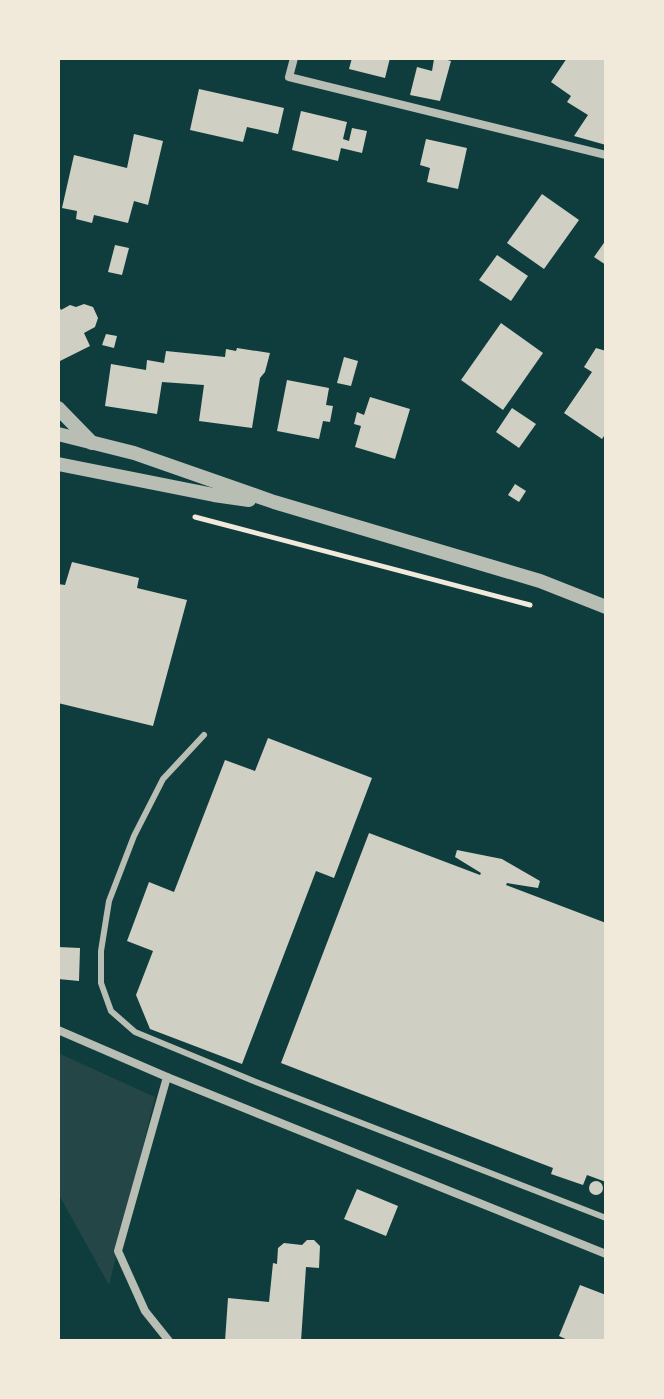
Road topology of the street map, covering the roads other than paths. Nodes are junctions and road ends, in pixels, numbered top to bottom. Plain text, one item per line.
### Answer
1 (294, 58) edge
2 (606, 155) edge
3 (58, 408) edge
4 (58, 434) edge
5 (93, 443) junction
6 (58, 464) edge
7 (274, 502) junction
8 (606, 607) edge
9 (204, 735) dead end
10 (58, 1030) edge
11 (167, 1077) junction
12 (606, 1218) edge
13 (606, 1254) edge
14 (169, 1341) edge

1 - 2 street
3 - 5 street
4 - 5 street
5 - 7 street
6 - 7 street
7 - 8 street
9 - 12 lane
10 - 11 street
11 - 13 street
11 - 14 street

